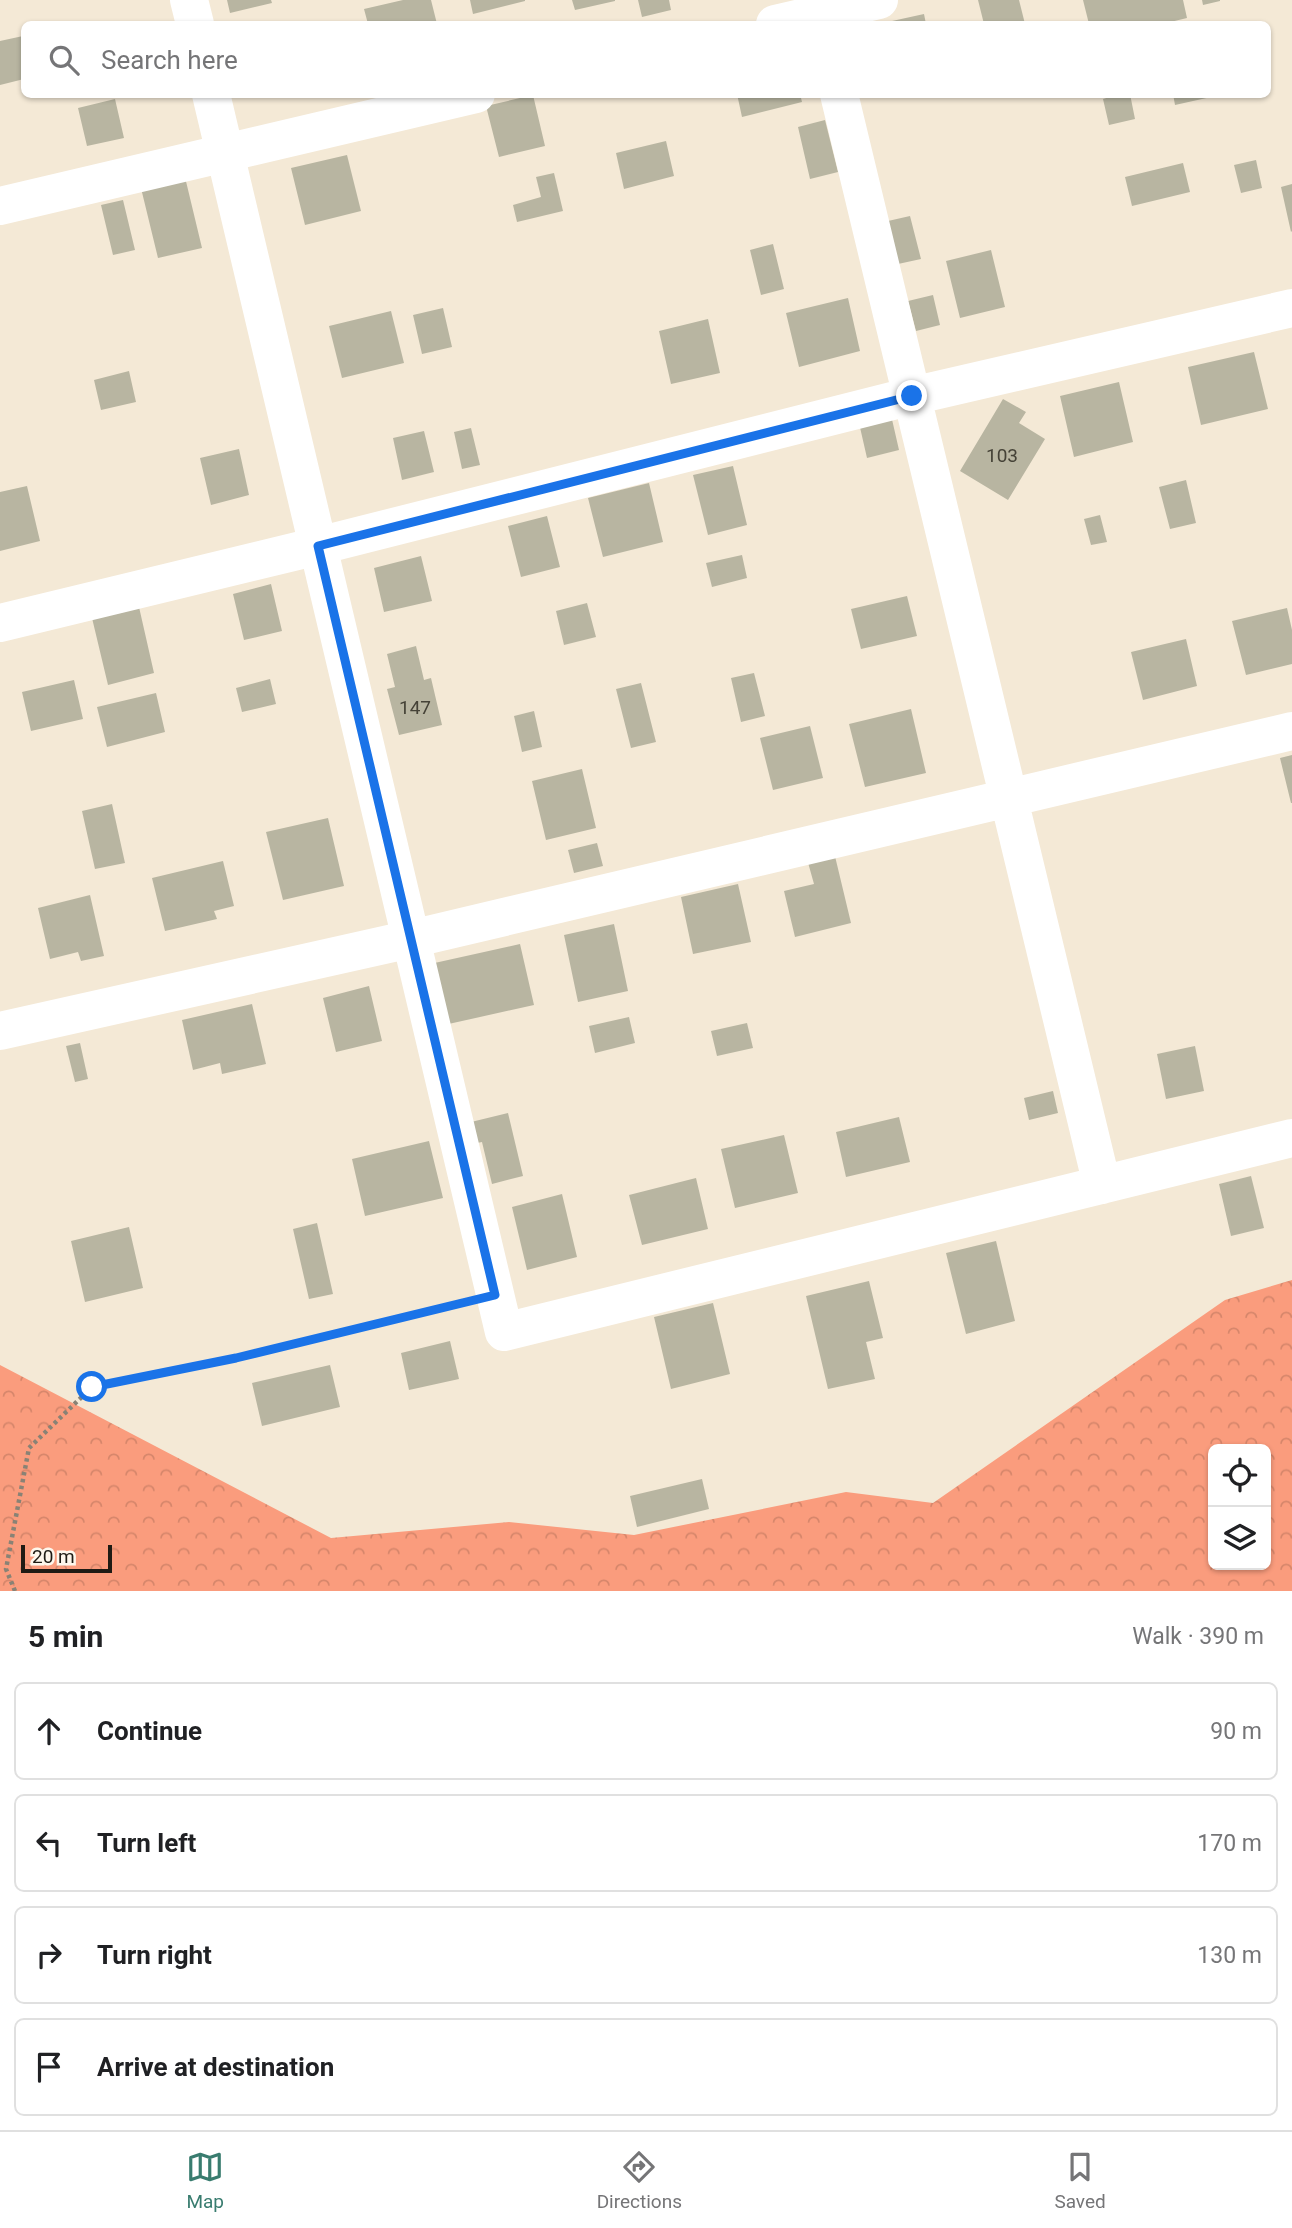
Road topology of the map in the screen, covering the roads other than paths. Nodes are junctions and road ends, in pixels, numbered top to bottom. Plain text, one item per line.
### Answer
1 (189, 0) edge
2 (879, 0) edge
3 (820, 13) edge
4 (194, 21) edge
5 (787, 21) edge
6 (212, 98) edge
7 (459, 98) edge
8 (840, 98) edge
9 (225, 153) junction
10 (0, 206) edge
11 (1292, 308) edge
12 (912, 396) junction
13 (318, 546) junction
14 (0, 623) edge
15 (1292, 731) edge
16 (1009, 798) junction
17 (411, 939) junction
18 (0, 1031) edge
19 (1292, 1138) edge
20 (1102, 1185) junction

1 - 4 street
2 - 3 street
3 - 5 street
6 - 9 street
7 - 9 street
8 - 12 street
9 - 10 street
9 - 13 street
11 - 12 street
12 - 13 street
12 - 16 street
13 - 14 street
13 - 17 street
15 - 16 street
16 - 17 street
16 - 20 street
17 - 18 street
17 - 20 street
19 - 20 street

